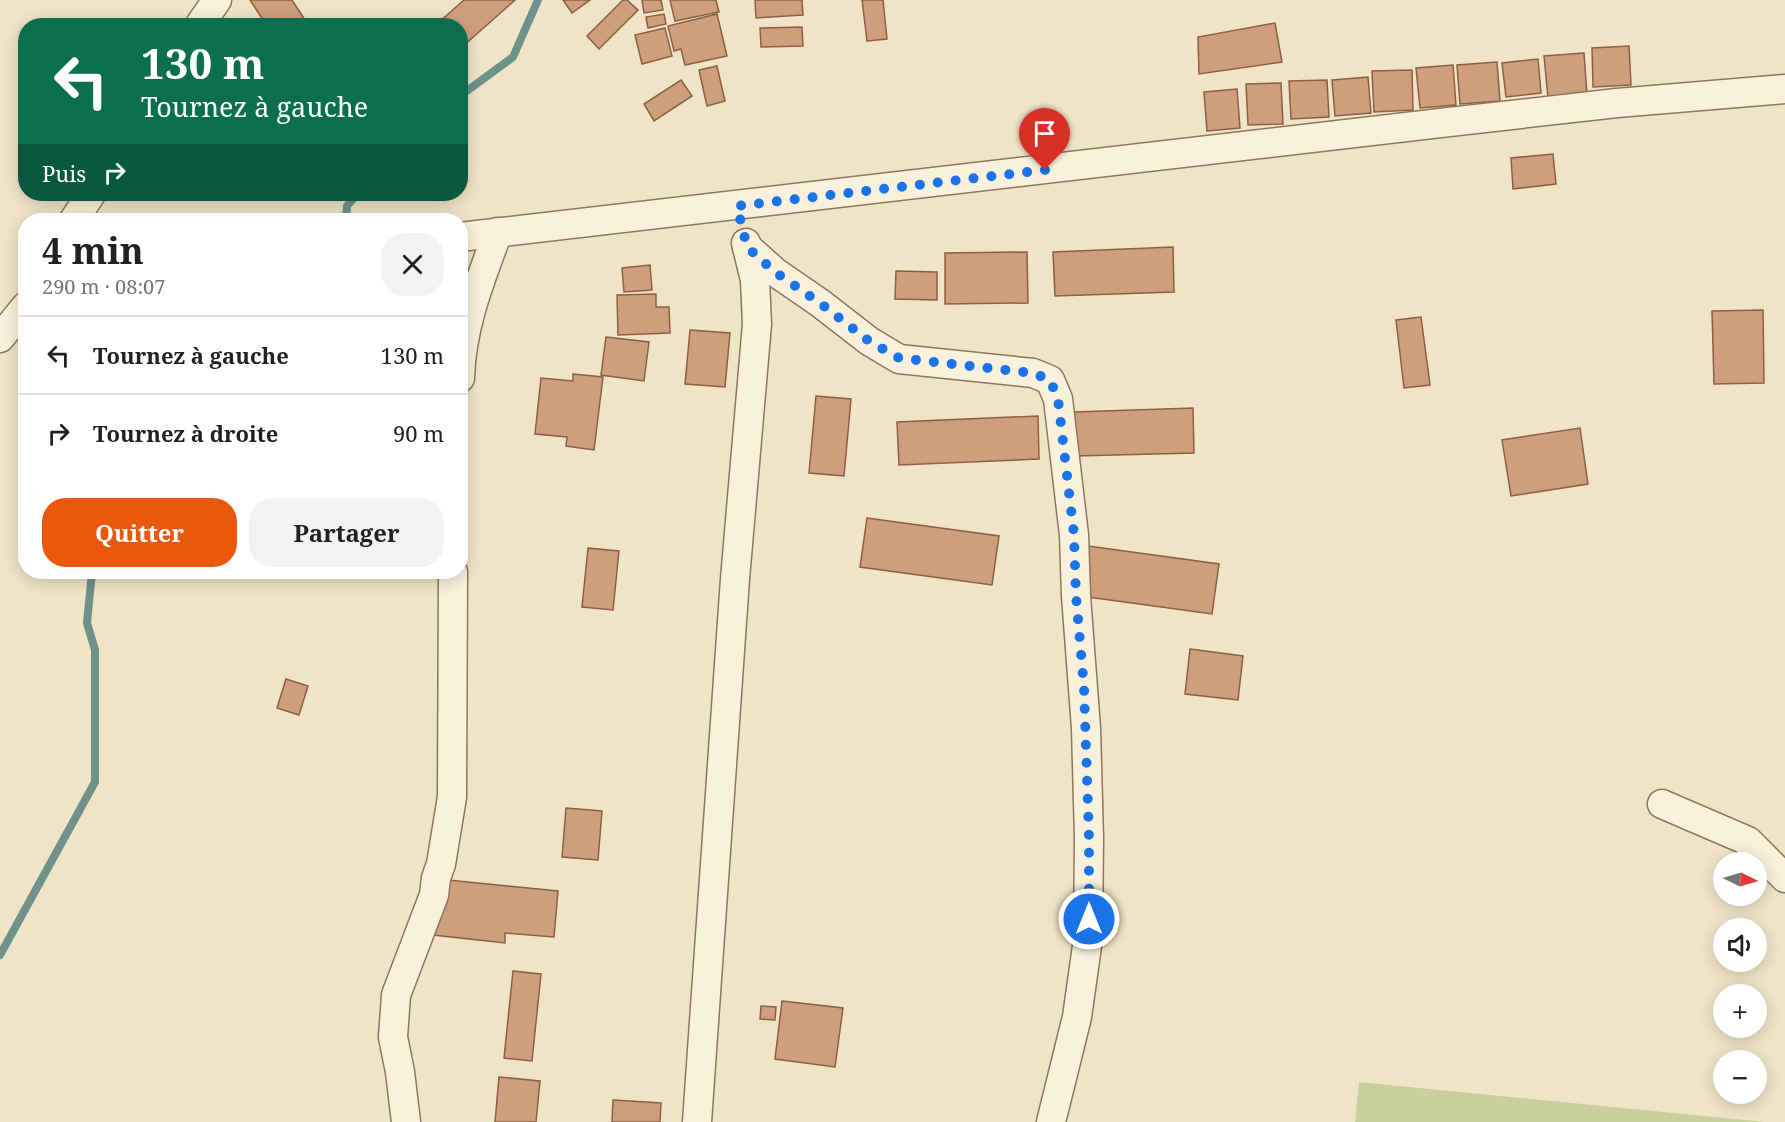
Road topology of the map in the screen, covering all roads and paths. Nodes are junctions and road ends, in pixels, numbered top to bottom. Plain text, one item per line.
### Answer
1 (218, 0) edge
2 (205, 18) edge
3 (1785, 89) edge
4 (737, 206) junction
5 (498, 232) junction
6 (468, 236) edge
7 (747, 247) junction
8 (18, 316) edge
9 (468, 324) edge
10 (0, 338) edge
11 (453, 579) edge
12 (1662, 804) dead end
13 (1785, 878) edge
14 (405, 1122) edge
15 (697, 1122) edge
16 (1051, 1122) edge

1 - 2 street
3 - 4 street
4 - 5 street
4 - 7 street
5 - 6 street
5 - 9 street
7 - 15 street
7 - 16 street
8 - 10 street
11 - 14 street
12 - 13 street

